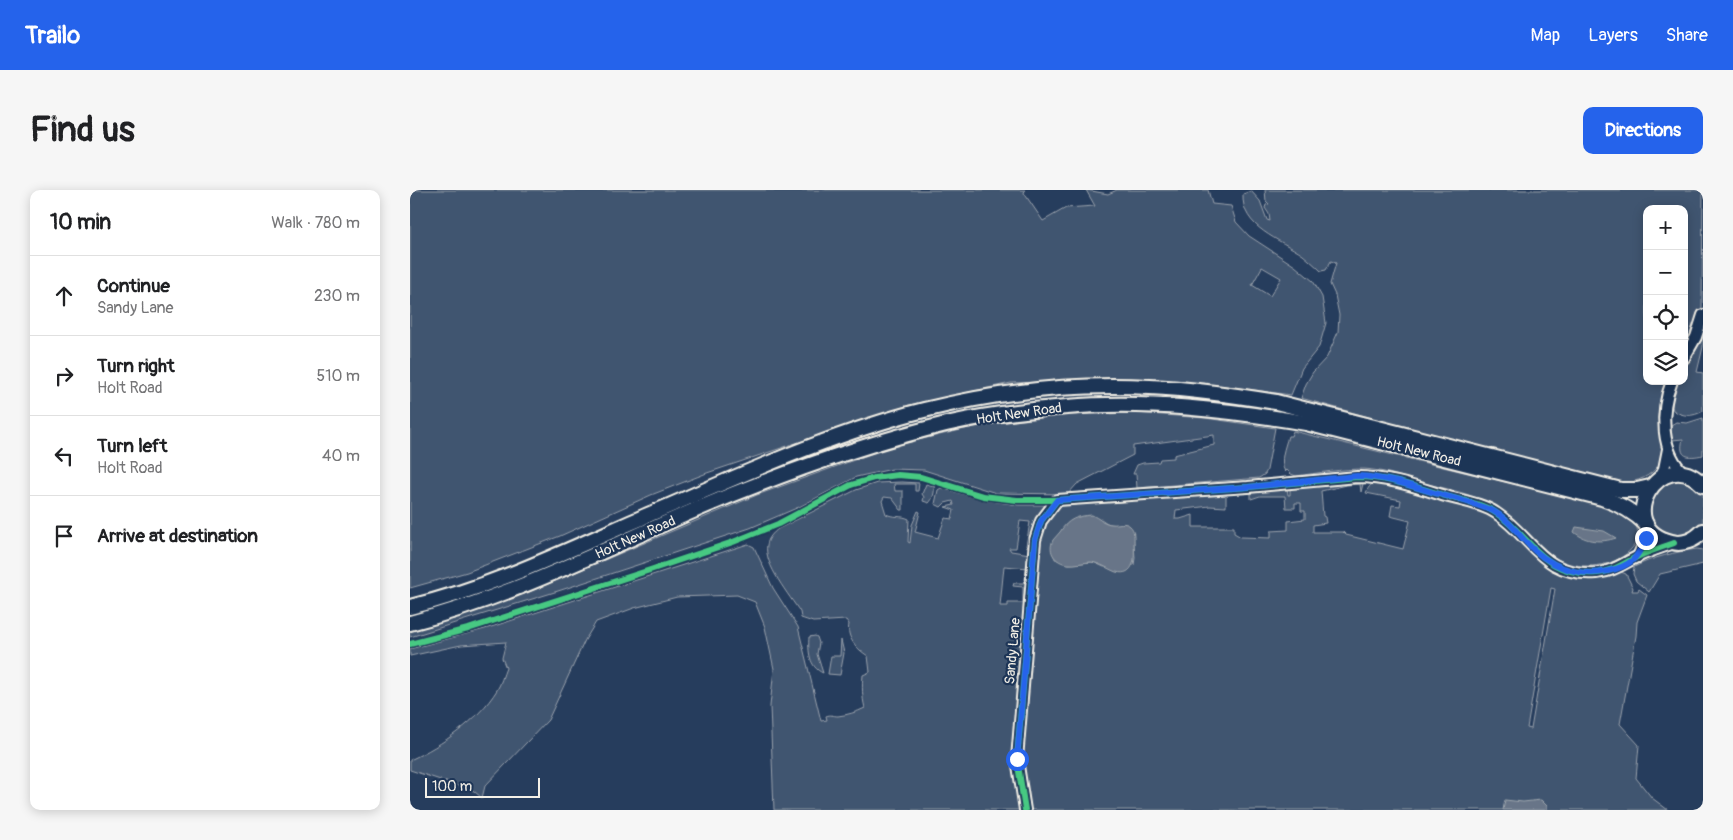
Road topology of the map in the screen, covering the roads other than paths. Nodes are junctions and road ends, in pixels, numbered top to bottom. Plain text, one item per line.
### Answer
1 (1703, 316) edge
2 (1688, 351) edge
3 (1671, 385) edge
4 (1668, 448) junction
5 (1687, 475) junction
6 (1703, 475) edge
7 (1654, 483) junction
8 (1703, 486) edge
9 (1647, 525) junction
10 (1703, 532) edge
11 (1696, 541) edge
12 (1674, 543) junction
13 (1638, 557) junction
14 (410, 607) edge
15 (410, 623) edge
16 (1025, 810) edge

1 - 2 street
3 - 4 street
4 - 5 street
4 - 7 street
5 - 6 highway, Holt New Road
5 - 7 highway, Holt New Road
5 - 8 highway
7 - 9 highway
7 - 14 highway, Holt New Road
9 - 12 highway, Holt New Road
9 - 13 street
9 - 15 highway, Holt New Road
10 - 11 highway
11 - 12 highway
12 - 13 street
13 - 16 street, Sandy Lane

